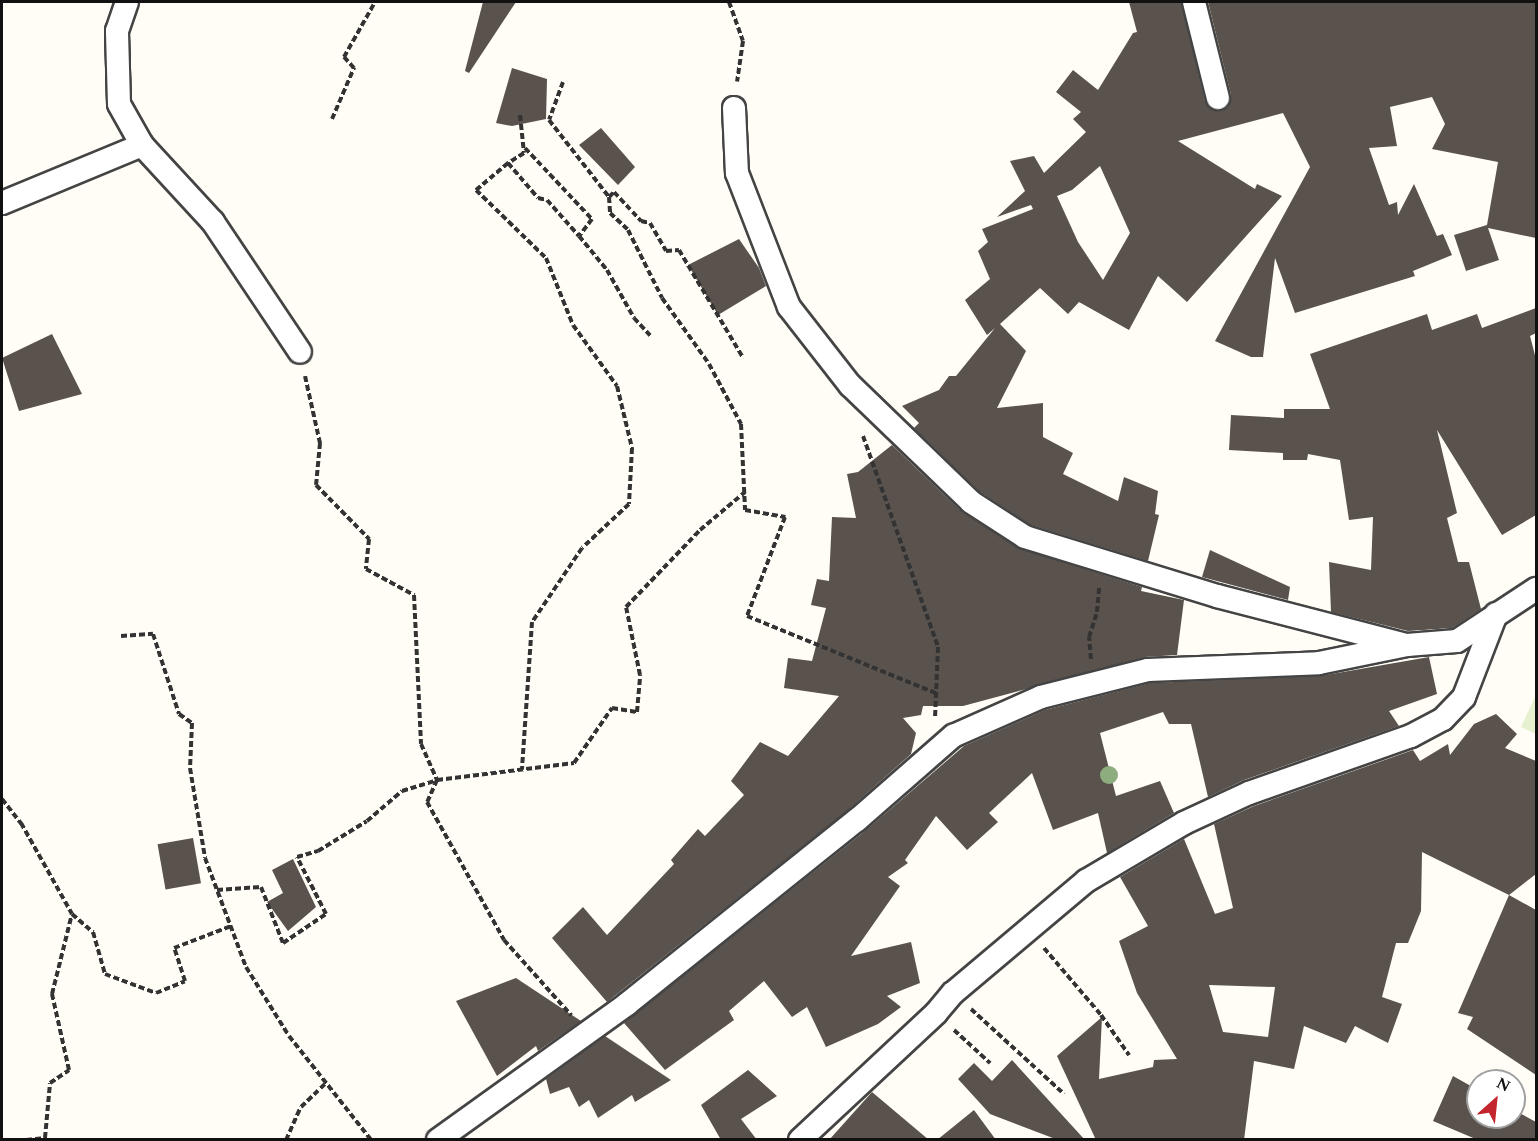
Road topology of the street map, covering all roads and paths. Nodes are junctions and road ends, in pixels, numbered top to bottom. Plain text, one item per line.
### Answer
1 (127, 2) edge
2 (375, 2) edge
3 (729, 2) edge
4 (1194, 2) edge
5 (563, 82) dead end
6 (1218, 98) dead end
7 (734, 108) joint
8 (520, 115) dead end
9 (332, 119) dead end
10 (142, 145) junction
11 (524, 147) junction
12 (508, 163) junction
13 (609, 196) junction
14 (2, 203) edge
15 (579, 236) junction
16 (651, 336) dead end
17 (300, 352) joint
18 (743, 358) dead end
19 (860, 428) dead end
20 (745, 492) junction
21 (1098, 559) junction
22 (1536, 589) edge
23 (1496, 614) junction
24 (120, 636) dead end
25 (1407, 645) junction
26 (1092, 684) junction
27 (936, 693) junction
28 (933, 755) junction
29 (522, 770) junction
30 (437, 780) junction
31 (2, 799) edge
32 (217, 890) junction
33 (72, 914) junction
34 (231, 926) junction
35 (1028, 930) junction
36 (953, 993) junction
37 (936, 1013) junction
38 (588, 1033) junction
39 (1129, 1055) dead end
40 (990, 1063) dead end
41 (326, 1084) junction
42 (1065, 1094) dead end
43 (26, 1140) edge
44 (286, 1140) edge
45 (371, 1140) edge
46 (438, 1140) edge
47 (800, 1140) edge

1 - 10 street
2 - 9 path
3 - 7 path
4 - 6 street
5 - 13 path
7 - 21 street
8 - 11 path
10 - 14 street
10 - 17 street
11 - 12 path
11 - 15 path
12 - 15 path
12 - 29 path
13 - 18 path
13 - 20 path
15 - 16 path
17 - 30 path
19 - 27 path
20 - 27 path
20 - 29 path
21 - 25 street
21 - 26 path
22 - 23 street
23 - 25 street
23 - 35 street
24 - 32 path
25 - 26 street
26 - 28 street
27 - 28 path
28 - 38 street
29 - 30 path
30 - 32 path
30 - 38 path
31 - 33 path
32 - 34 path
33 - 34 path
33 - 43 path
34 - 41 path
35 - 36 street
35 - 39 path
36 - 37 street
36 - 42 path
37 - 40 path
37 - 47 street
38 - 46 street
41 - 44 path
41 - 45 path

